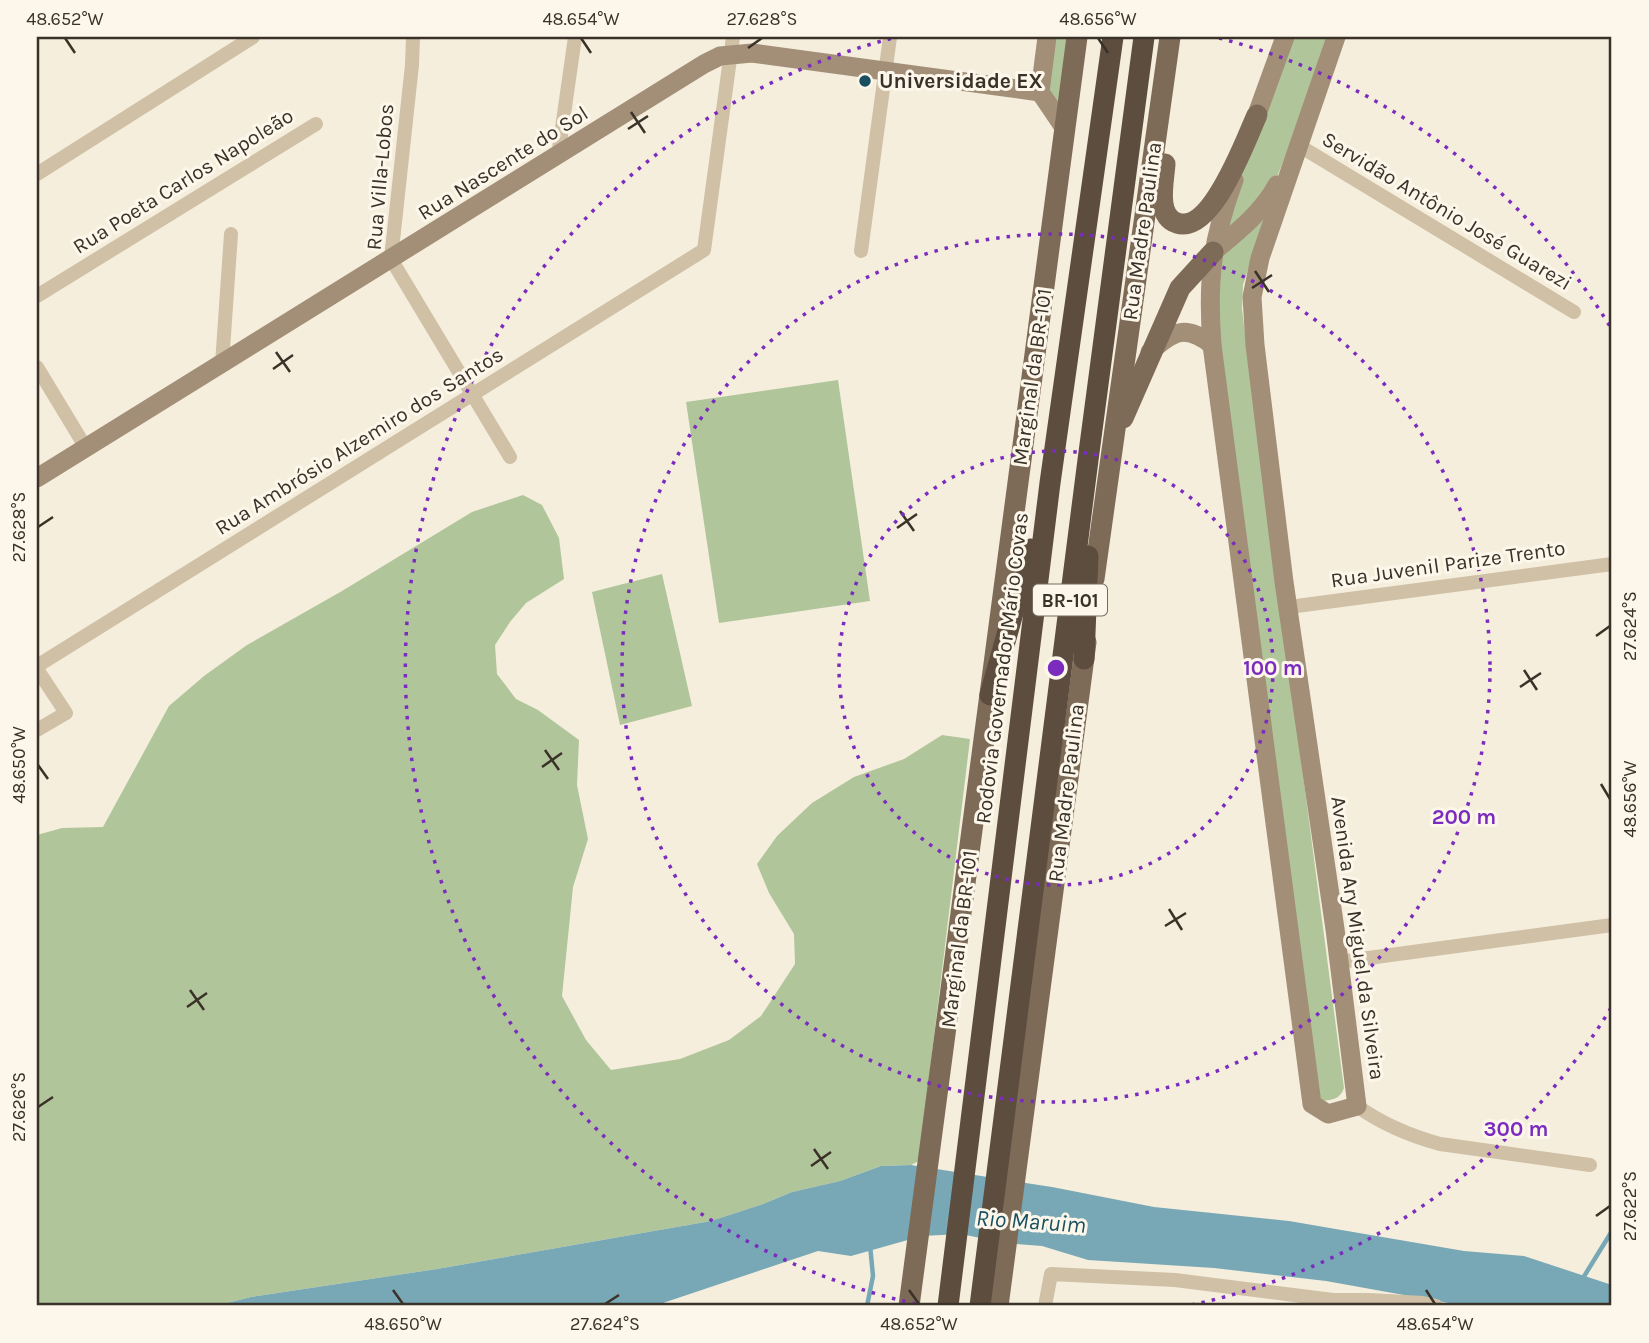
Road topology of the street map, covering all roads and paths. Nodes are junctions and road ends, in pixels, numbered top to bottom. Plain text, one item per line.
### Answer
1 (253, 37) edge
2 (413, 37) edge
3 (575, 37) edge
4 (890, 37) edge
5 (1047, 37) edge
6 (1077, 37) edge
7 (1113, 37) edge
8 (1144, 37) edge
9 (1170, 37) edge
10 (1284, 37) edge
11 (1336, 37) edge
12 (732, 45) edge
13 (885, 70) junction
14 (1165, 73) junction
15 (1040, 92) junction
16 (1256, 116) junction
17 (316, 124) dead end
18 (1065, 130) junction
19 (1297, 148) junction
20 (558, 156) junction
21 (37, 174) edge
22 (231, 234) dead end
23 (861, 251) dead end
24 (1213, 252) junction
25 (391, 259) junction
26 (37, 296) edge
27 (1574, 312) dead end
28 (1212, 345) junction
29 (1150, 353) junction
30 (222, 364) junction
31 (37, 367) edge
32 (472, 395) junction
33 (86, 448) junction
34 (1111, 448) junction
35 (510, 457) dead end
36 (1088, 460) junction
37 (37, 478) edge
38 (1050, 483) junction
39 (1612, 564) edge
40 (1289, 607) junction
41 (1084, 659) junction
42 (37, 668) edge
43 (990, 695) junction
44 (37, 730) edge
45 (1612, 925) edge
46 (1339, 962) junction
47 (1357, 1105) junction
48 (1590, 1165) dead end
49 (948, 1300) edge
50 (910, 1303) edge
51 (989, 1303) edge
52 (1045, 1306) edge
53 (1436, 1306) edge

1 - 21 street
2 - 25 street, Rua Villa-Lobos
3 - 20 street
4 - 13 street
5 - 15 street
6 - 18 main road, Marginal da BR-101
7 - 38 highway, Rodovia Governador Mário Covas / BR-101
8 - 36 highway, BR-101
9 - 14 main road, Rua Madre Paulina
10 - 16 street, Avenida Ary Miguel da Silveira
11 - 19 street, Avenida Ary Miguel da Silveira
12 - 13 street, Rua Nascente do Sol
12 - 20 street, Rua Nascente do Sol
12 - 32 street, Rua Ambrósio Alzemiro dos Santos
13 - 15 street, Rua Nascente do Sol
13 - 23 street
14 - 16 main road
14 - 34 main road, Rua Madre Paulina
15 - 18 street
16 - 24 street, Avenida Ary Miguel da Silveira
17 - 26 street, Rua Poeta Carlos Napoleão
18 - 43 main road, Marginal da BR-101
19 - 24 street
19 - 27 street, Servidão Antônio José Guarezi
19 - 40 street, Avenida Ary Miguel da Silveira
20 - 25 street, Rua Nascente do Sol
22 - 30 street
24 - 28 street, Avenida Ary Miguel da Silveira
24 - 29 main road
25 - 30 street, Rua Nascente do Sol
25 - 32 street, Rua Villa-Lobos
28 - 29 street
28 - 47 street, Avenida Ary Miguel da Silveira
29 - 34 main road
30 - 33 street, Rua Nascente do Sol
31 - 33 street
32 - 35 street, Rua Villa-Lobos
32 - 42 street, Rua Ambrósio Alzemiro dos Santos
33 - 37 street, Rua Nascente do Sol
34 - 41 main road, Rua Madre Paulina
36 - 41 highway
36 - 51 highway, BR-101
38 - 43 highway
38 - 49 highway, Rodovia Governador Mário Covas / BR-101
39 - 40 street, Rua Juvenil Parize Trento
40 - 46 street, Avenida Ary Miguel da Silveira
41 - 51 main road, Rua Madre Paulina
42 - 44 street
43 - 50 main road, Marginal da BR-101
45 - 46 street
46 - 47 street, Avenida Ary Miguel da Silveira
47 - 48 street
52 - 53 street

